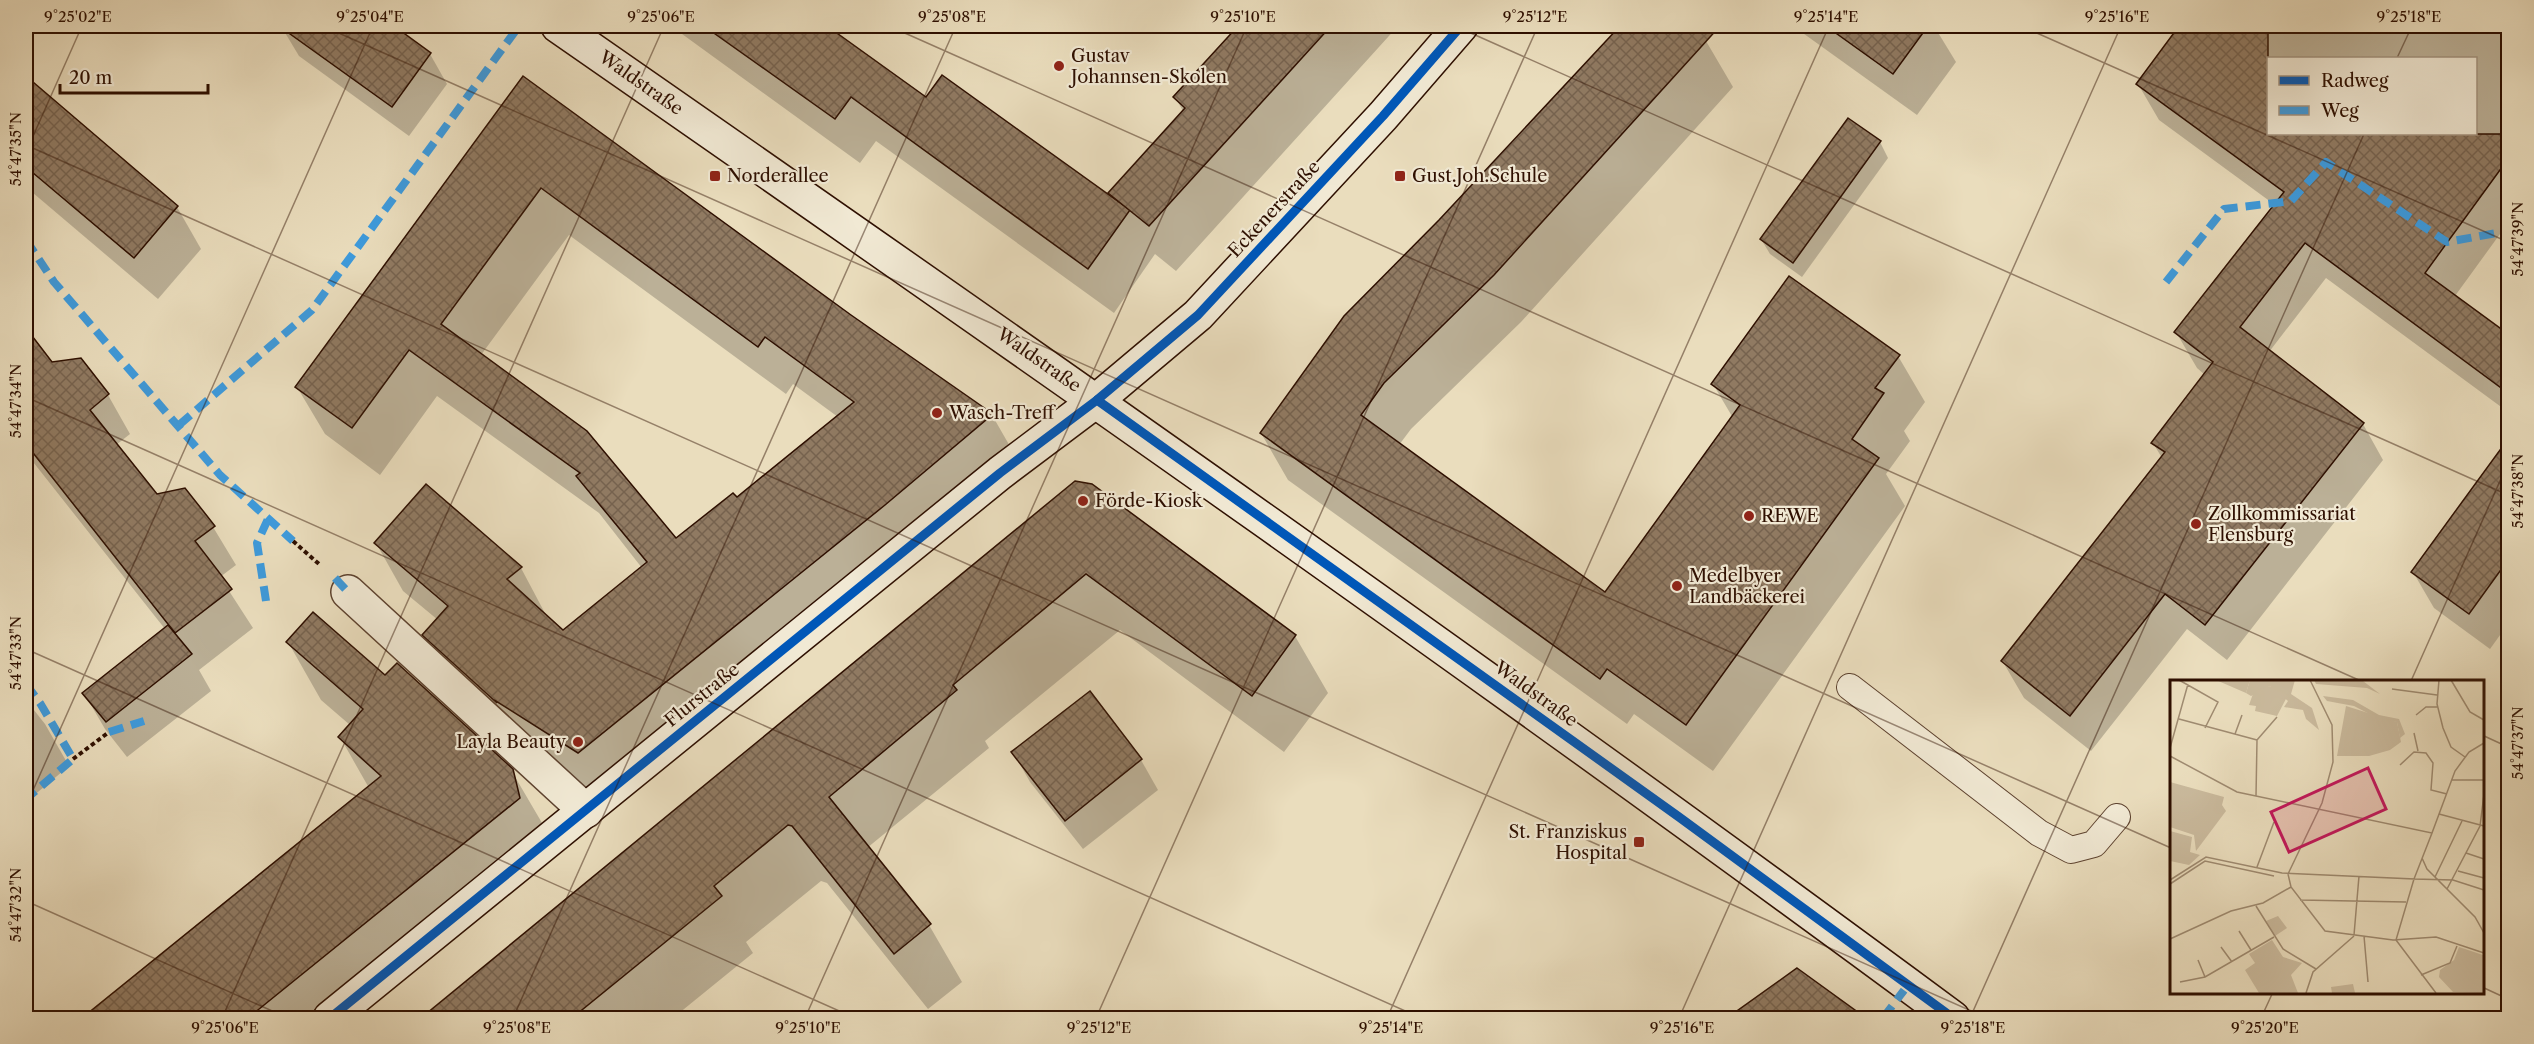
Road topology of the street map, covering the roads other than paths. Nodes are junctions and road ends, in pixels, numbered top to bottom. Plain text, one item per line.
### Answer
1 (558, 26) edge
2 (1461, 26) edge
3 (1097, 400) junction
4 (337, 581) road end
5 (1850, 687) dead end
6 (586, 811) junction
7 (2117, 817) dead end
8 (330, 1018) edge
9 (1953, 1018) edge

1 - 3 street, Waldstraße
2 - 3 street, Eckenerstraße
3 - 6 street, Flurstraße
3 - 9 street, Waldstraße
4 - 6 street
5 - 7 lane
6 - 8 street, Flurstraße

